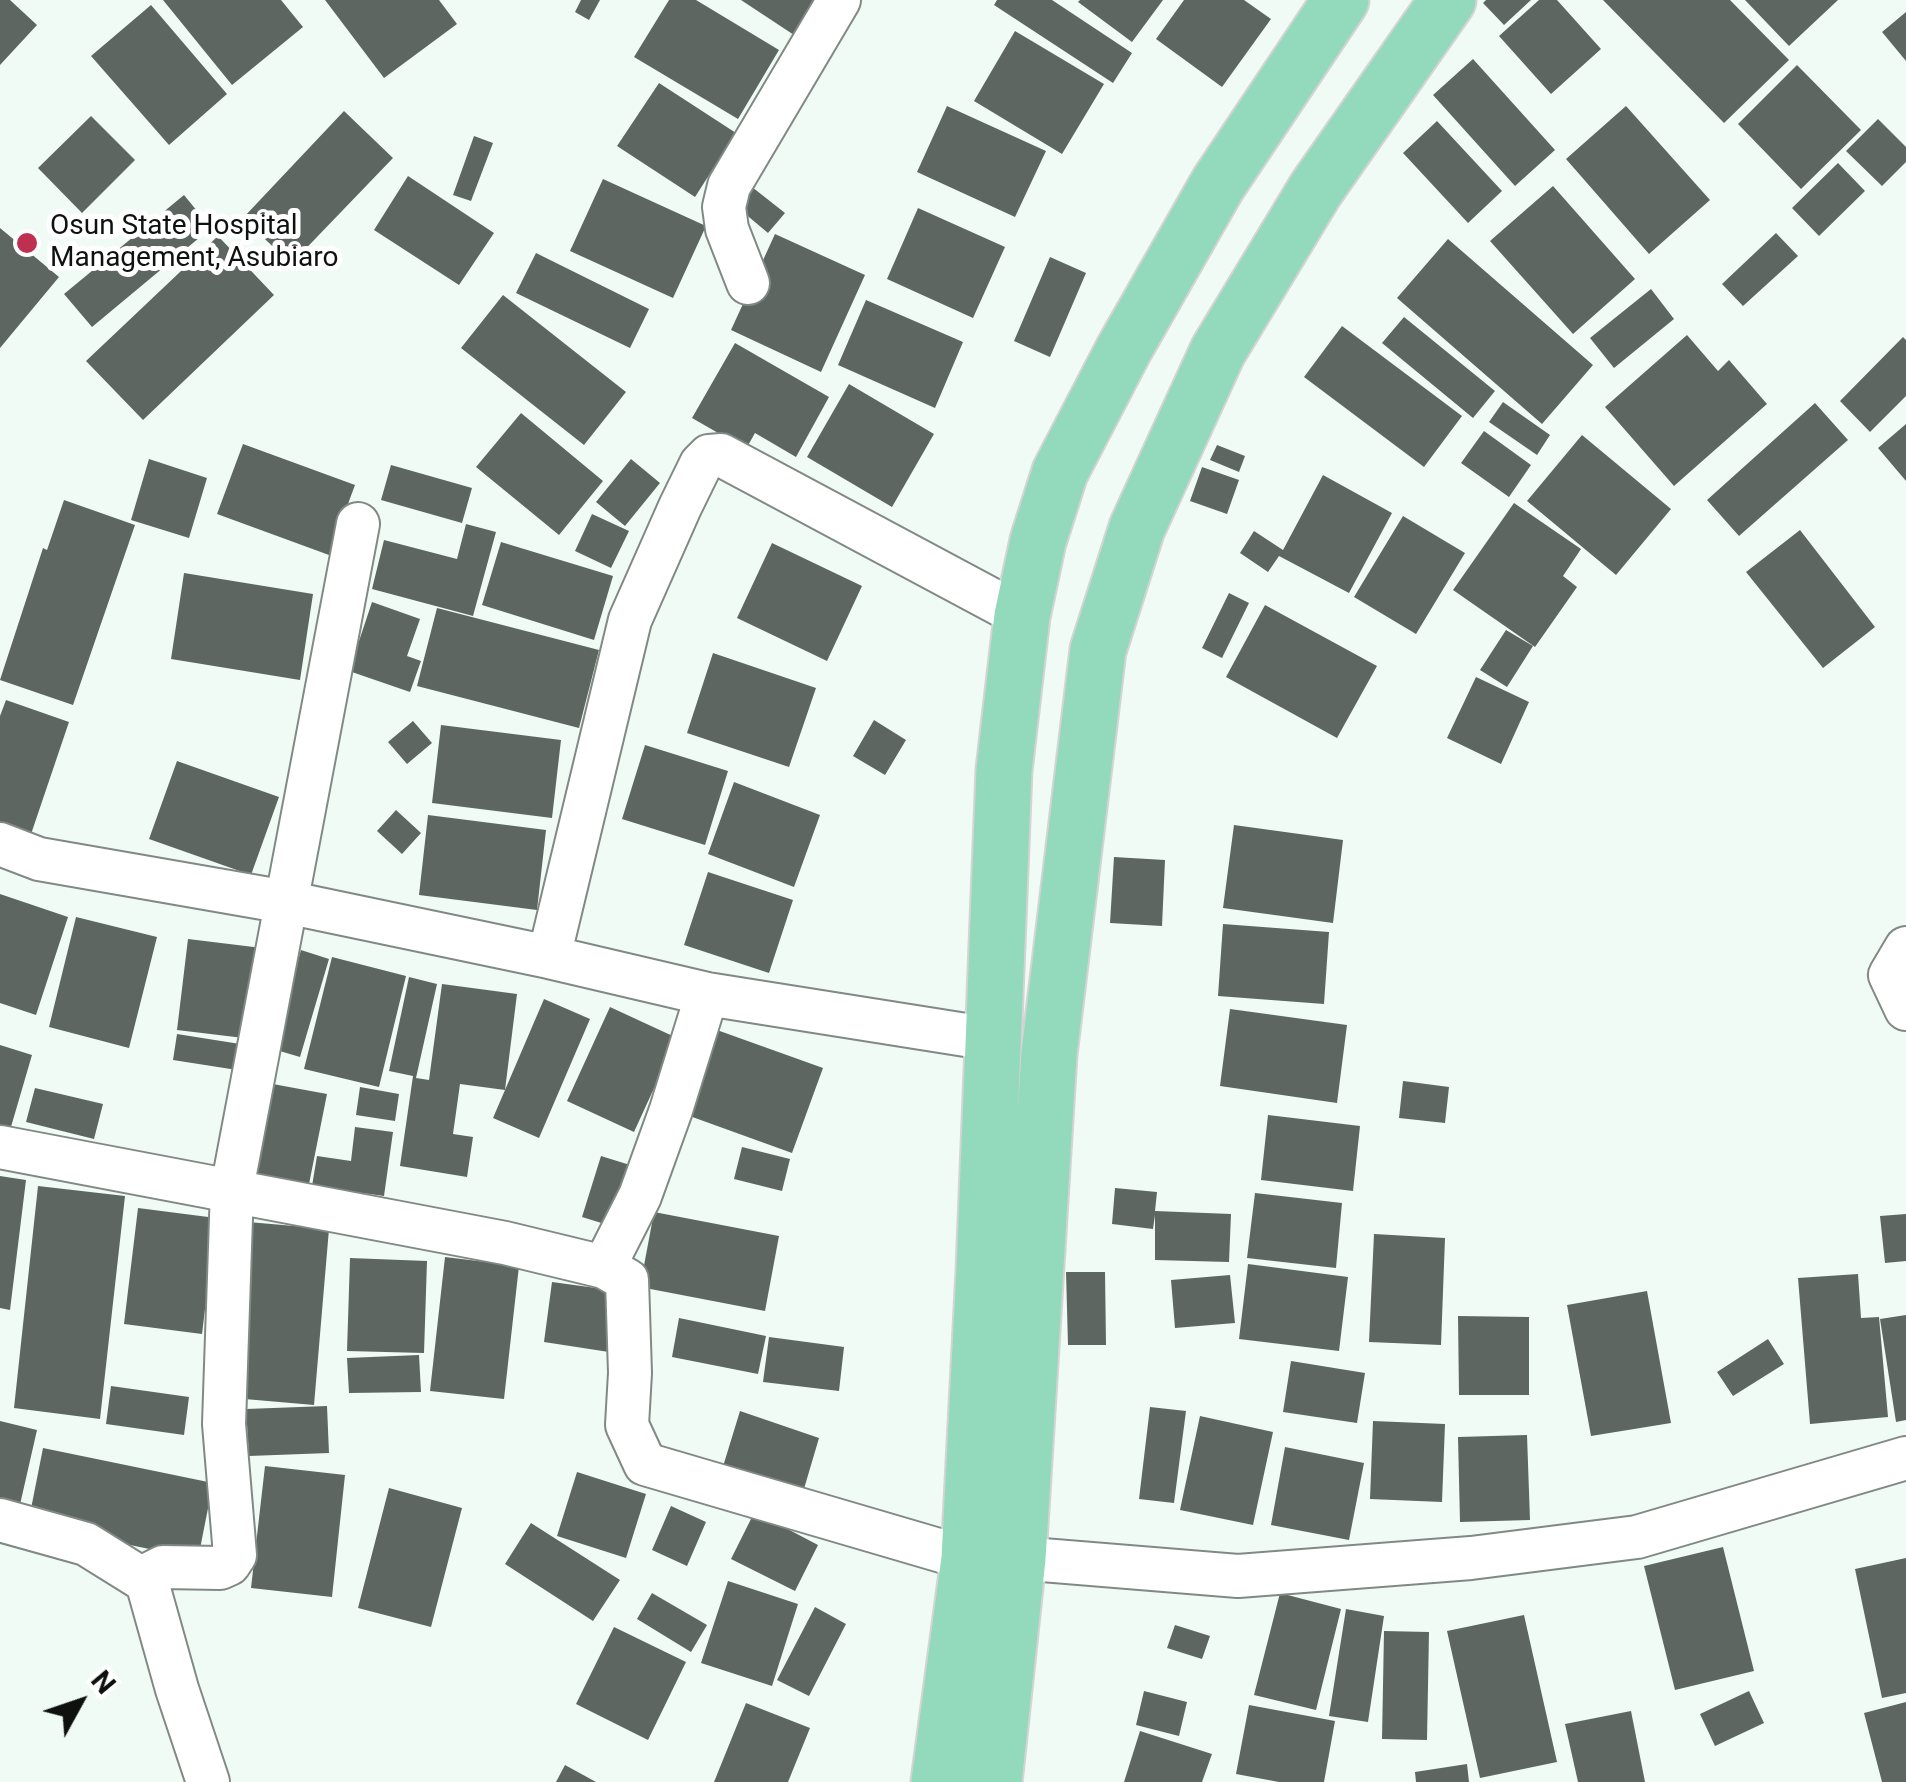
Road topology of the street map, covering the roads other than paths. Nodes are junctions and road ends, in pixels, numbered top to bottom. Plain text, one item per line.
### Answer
1 (839, 0) edge
2 (1341, 0) edge
3 (1448, 0) edge
4 (748, 283) dead end
5 (358, 524) dead end
6 (1022, 616) junction
7 (0, 844) edge
8 (286, 902) junction
9 (1906, 948) edge
10 (549, 956) junction
11 (706, 994) junction
12 (1906, 1009) edge
13 (991, 1039) junction
14 (0, 1146) edge
15 (232, 1189) junction
16 (604, 1267) junction
17 (1906, 1458) edge
18 (0, 1520) edge
19 (993, 1559) junction
20 (147, 1582) junction
21 (208, 1782) edge
22 (940, 1782) edge
23 (994, 1782) edge

1 - 4 street
2 - 6 main road
3 - 19 main road
5 - 8 street
6 - 10 street
6 - 13 main road
7 - 8 street
8 - 10 street
8 - 15 street
9 - 12 street
10 - 11 street
11 - 13 street
11 - 16 street
13 - 19 main road
14 - 15 street
15 - 16 street
15 - 20 street
16 - 19 street
17 - 19 street
18 - 20 street
19 - 22 main road
19 - 23 main road
20 - 21 street

